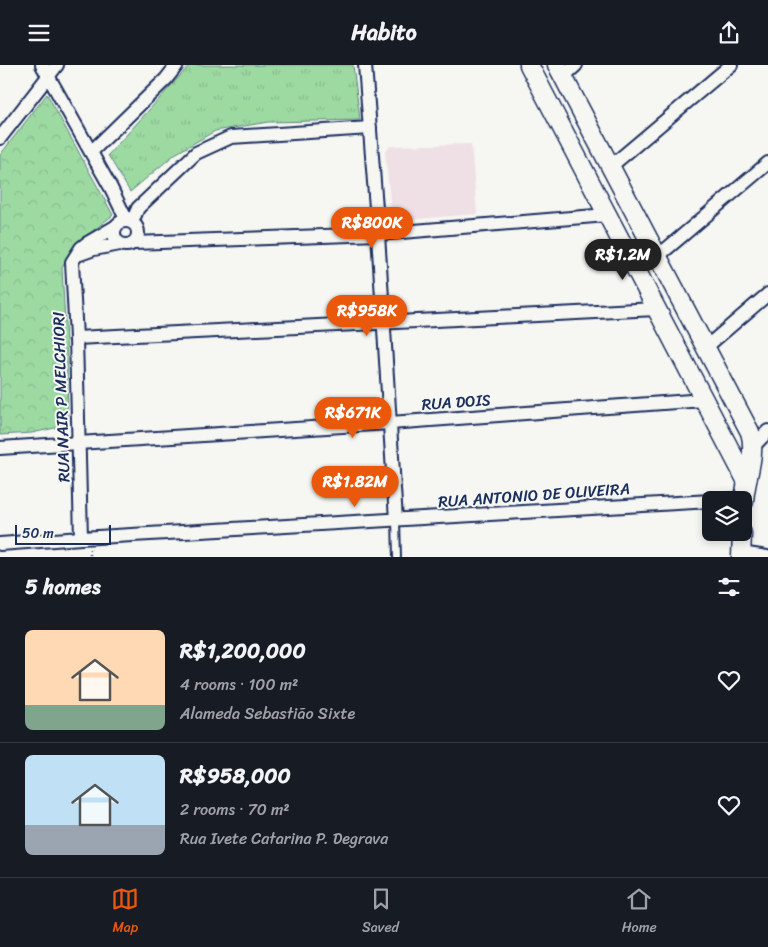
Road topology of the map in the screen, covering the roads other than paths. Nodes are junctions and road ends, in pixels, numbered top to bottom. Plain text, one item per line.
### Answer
1 (42, 65) edge
2 (58, 65) edge
3 (177, 65) edge
4 (365, 65) edge
5 (373, 65) edge
6 (529, 65) edge
7 (576, 65) edge
8 (730, 65) edge
9 (560, 71) edge
10 (48, 77) junction
11 (370, 128) junction
12 (0, 139) edge
13 (91, 152) junction
14 (768, 163) edge
15 (610, 167) junction
16 (607, 215) junction
17 (123, 223) junction
18 (378, 235) junction
19 (134, 243) junction
20 (120, 245) junction
21 (75, 255) junction
22 (657, 257) junction
23 (768, 294) edge
24 (656, 309) junction
25 (383, 322) junction
26 (76, 338) junction
27 (705, 348) junction
28 (704, 400) junction
29 (390, 423) junction
30 (768, 431) edge
31 (79, 443) junction
32 (0, 447) edge
33 (754, 448) junction
34 (736, 462) junction
35 (746, 480) junction
36 (745, 491) edge
37 (702, 502) edge
38 (396, 520) junction
39 (81, 538) junction
40 (742, 541) edge
41 (0, 544) edge
42 (741, 555) edge
43 (397, 557) edge
44 (767, 557) edge

1 - 10 street
2 - 10 street
3 - 13 street
4 - 11 street
5 - 11 street
6 - 16 street
7 - 9 street
8 - 15 street
9 - 15 street
10 - 12 street
10 - 13 street
11 - 17 street
11 - 18 street
13 - 17 street
14 - 22 street
15 - 22 street
16 - 18 street
16 - 24 street
17 - 19 street
17 - 20 street
17 - 21 street
18 - 19 street
18 - 25 street
19 - 20 street
20 - 21 street
21 - 26 street, RUA NAIR P MELCHIORI
22 - 27 street
23 - 27 street
24 - 25 street
24 - 28 street
25 - 26 street
25 - 29 street
26 - 31 street, RUA NAIR P MELCHIORI
27 - 33 street
28 - 29 street, RUA DOIS
28 - 34 street
29 - 31 street, RUA DOIS
29 - 38 street
30 - 33 street
31 - 32 street, RUA DOIS
31 - 39 street, RUA NAIR P MELCHIORI
33 - 34 street
33 - 35 street
34 - 35 street
35 - 36 street
37 - 38 street, RUA ANTONIO DE OLIVEIRA
38 - 39 street, RUA ANTONIO DE OLIVEIRA
38 - 43 lane
39 - 41 street, RUA ANTONIO DE OLIVEIRA
40 - 42 street
42 - 44 street

